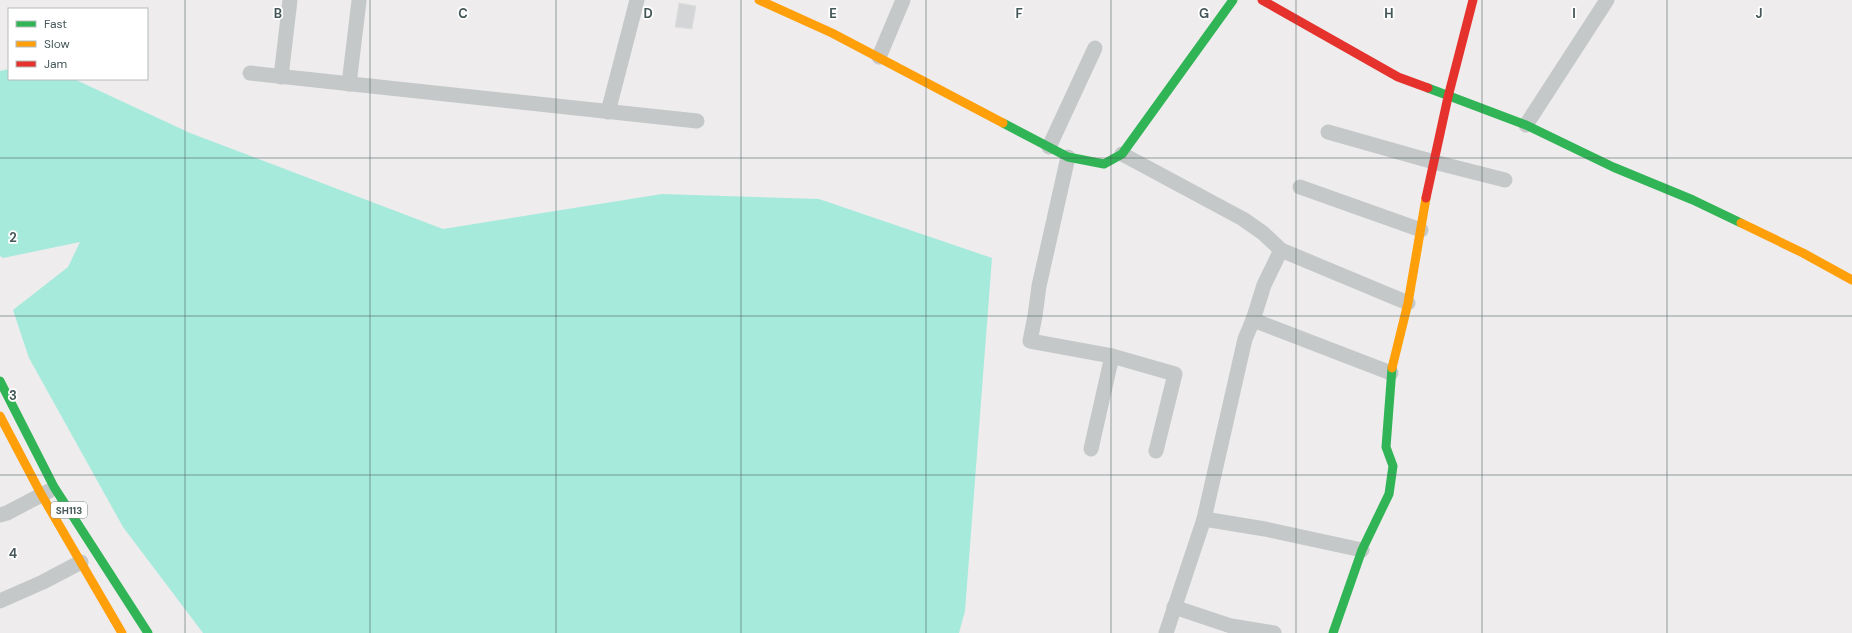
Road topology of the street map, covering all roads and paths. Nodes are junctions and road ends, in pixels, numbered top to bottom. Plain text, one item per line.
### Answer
1 (290, 0) edge
2 (637, 0) edge
3 (759, 0) edge
4 (903, 0) edge
5 (1233, 0) edge
6 (1262, 0) edge
7 (1472, 0) edge
8 (1607, 0) edge
9 (359, 1) dead end
10 (1095, 48) dead end
11 (879, 56) junction
12 (250, 73) dead end
13 (281, 76) junction
14 (349, 84) junction
15 (1448, 97) junction
16 (608, 112) junction
17 (697, 121) dead end
18 (1526, 125) junction
19 (1328, 132) dead end
20 (1049, 147) junction
21 (1122, 154) junction
22 (1068, 157) junction
23 (1434, 162) junction
24 (1505, 180) dead end
25 (1300, 187) dead end
26 (1421, 230) junction
27 (1281, 250) junction
28 (1852, 280) edge
29 (1408, 303) junction
30 (1253, 320) junction
31 (1112, 356) junction
32 (1391, 373) junction
33 (0, 381) edge
34 (0, 416) edge
35 (1090, 449) dead end
36 (1156, 451) dead end
37 (54, 487) junction
38 (41, 494) junction
39 (0, 514) edge
40 (1204, 519) junction
41 (1362, 550) junction
42 (81, 562) junction
43 (0, 601) edge
44 (1174, 607) junction
45 (122, 633) edge
46 (148, 633) edge
47 (1166, 633) edge
48 (1274, 633) edge
49 (1333, 633) edge

1 - 13 street
2 - 16 street
3 - 11 street
4 - 11 street
5 - 21 street
6 - 15 street
7 - 15 street
8 - 18 street
9 - 14 street
10 - 20 street
11 - 20 street
12 - 13 street
13 - 14 street
14 - 16 street
15 - 18 street
15 - 23 street
16 - 17 street
18 - 28 street
19 - 23 street
20 - 22 street
21 - 22 street
21 - 27 street
22 - 31 street
23 - 24 street
23 - 26 street
25 - 26 street
26 - 29 street
27 - 29 street
27 - 30 street
29 - 32 street
30 - 32 street
30 - 40 street
31 - 35 street
31 - 36 street
32 - 41 street
33 - 37 street, SH113
34 - 38 street, SH113
37 - 38 street
37 - 46 street, SH113
38 - 39 street
38 - 42 street, SH113
40 - 41 street
40 - 44 street
41 - 49 street
42 - 43 street
42 - 45 street, SH113
44 - 47 street
44 - 48 street

